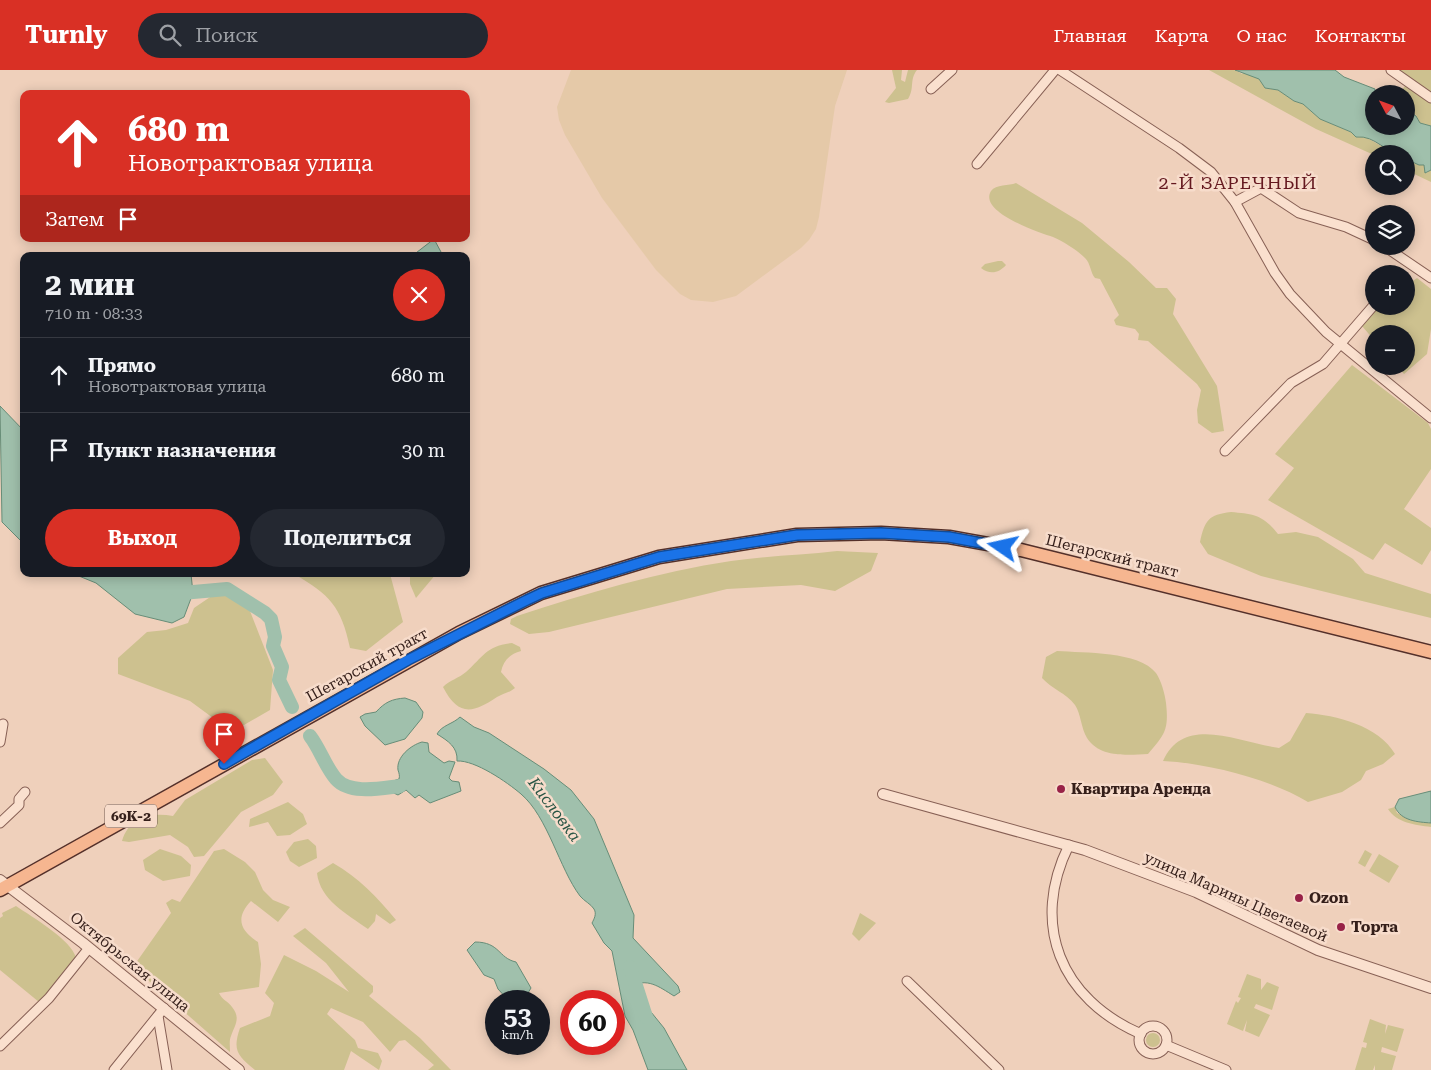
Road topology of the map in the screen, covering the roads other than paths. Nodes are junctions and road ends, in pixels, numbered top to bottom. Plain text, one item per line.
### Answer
1 (952, 70) edge
2 (1056, 70) edge
3 (1060, 70) edge
4 (1391, 70) edge
5 (931, 89) dead end
6 (1431, 98) edge
7 (977, 164) dead end
8 (1235, 202) junction
9 (1365, 236) edge
10 (1397, 255) edge
11 (1416, 268) joint
12 (1431, 278) edge
13 (1366, 315) edge
14 (1340, 345) junction
15 (1431, 418) edge
16 (1225, 451) dead end
17 (1431, 652) edge
18 (3, 724) dead end
19 (0, 742) edge
20 (26, 792) dead end
21 (883, 794) dead end
22 (0, 824) edge
23 (1069, 845) junction
24 (3, 885) edge
25 (90, 948) junction
26 (907, 981) dead end
27 (1431, 988) edge
28 (161, 1012) junction
29 (1140, 1034) junction
30 (0, 1046) edge
31 (1166, 1046) junction
32 (114, 1070) edge
33 (167, 1070) edge
34 (238, 1070) edge
35 (999, 1070) edge
36 (1226, 1070) edge

1 - 5 street
2 - 7 street
3 - 8 street
4 - 6 street
8 - 9 street
8 - 14 street
10 - 11 street
11 - 12 street
13 - 14 street
14 - 15 street
14 - 16 street
17 - 24 main road, Шегарский тракт / 69К-2
18 - 19 street
20 - 22 street
21 - 23 street, улица Марины Цветаевой
23 - 27 street, улица Марины Цветаевой
23 - 29 street
24 - 25 street, Октябрьская улица
25 - 28 street, Октябрьская улица
25 - 30 street
26 - 35 street
28 - 32 street
28 - 33 street
28 - 34 street, Октябрьская улица
29 - 31 street
29 - 31 street
31 - 36 street

